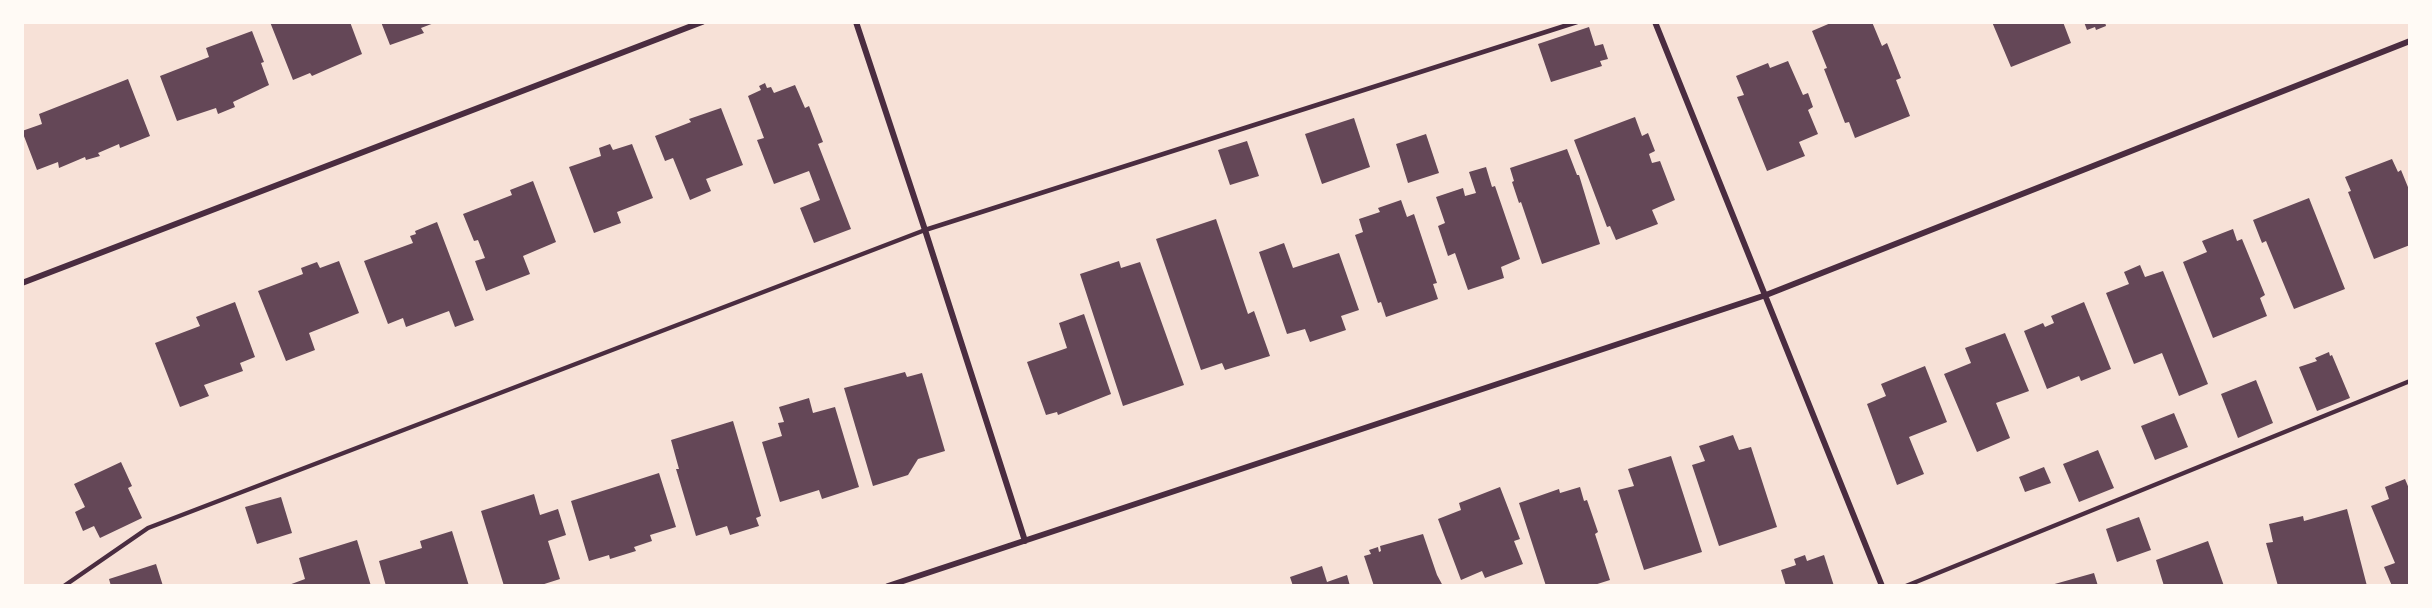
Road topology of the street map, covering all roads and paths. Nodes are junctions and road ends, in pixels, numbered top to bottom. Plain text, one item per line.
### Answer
1 (702, 22) edge
2 (856, 22) edge
3 (1577, 22) edge
4 (1655, 22) edge
5 (2409, 41) edge
6 (925, 230) junction
7 (22, 283) edge
8 (1766, 295) junction
9 (2409, 381) edge
10 (1025, 540) junction
11 (64, 585) edge
12 (888, 585) edge
13 (1882, 585) edge
14 (1906, 585) edge

1 - 7 street
2 - 6 street
3 - 6 lane
4 - 8 street
5 - 8 street
6 - 10 street
6 - 11 lane
8 - 10 street
8 - 13 street
9 - 14 lane
10 - 12 street

